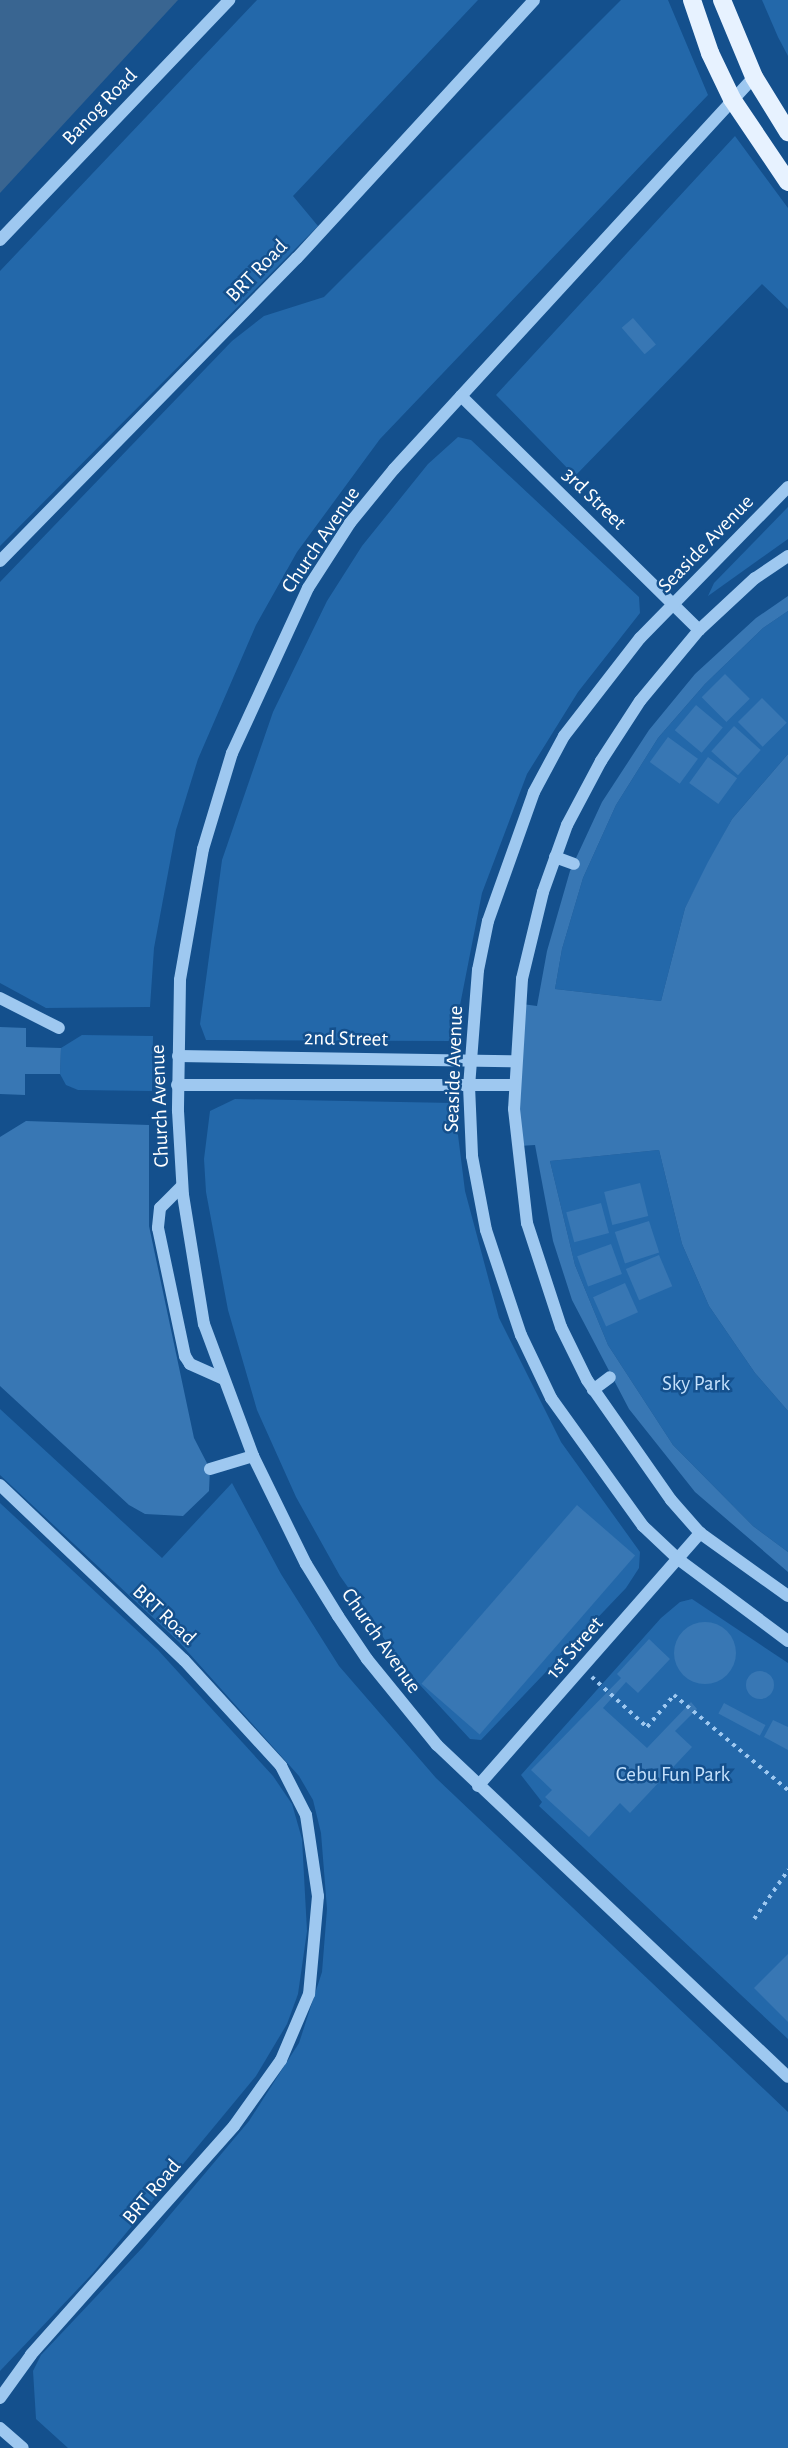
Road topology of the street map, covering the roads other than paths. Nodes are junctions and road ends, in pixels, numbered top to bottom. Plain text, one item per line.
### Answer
1 (229, 0) edge
2 (534, 0) edge
3 (692, 0) edge
4 (722, 0) edge
5 (754, 77) junction
6 (732, 99) junction
7 (788, 132) edge
8 (788, 182) edge
9 (0, 240) edge
10 (461, 396) junction
11 (788, 487) edge
12 (788, 556) edge
13 (0, 561) edge
14 (675, 604) junction
15 (699, 629) junction
16 (555, 857) junction
17 (574, 864) dead end
18 (0, 998) edge
19 (59, 1028) dead end
20 (178, 1056) junction
21 (470, 1060) junction
22 (514, 1061) junction
23 (177, 1085) junction
24 (514, 1085) junction
25 (469, 1086) junction
26 (182, 1186) junction
27 (610, 1377) dead end
28 (222, 1378) junction
29 (593, 1390) junction
30 (253, 1456) junction
31 (210, 1469) dead end
32 (0, 1485) edge
33 (700, 1533) junction
34 (678, 1559) junction
35 (788, 1596) edge
36 (788, 1641) edge
37 (478, 1786) junction
38 (788, 2077) edge
39 (0, 2398) edge
40 (0, 2428) edge
41 (23, 2448) edge

1 - 9 street, Banog Road
2 - 13 street, BRT Road
3 - 6 main road
4 - 5 main road
5 - 6 street, Church Avenue
5 - 7 main road
6 - 8 main road
6 - 10 street, Church Avenue
10 - 14 street, 3rd Street
10 - 20 street, Church Avenue
11 - 14 street, Seaside Avenue
12 - 15 street
14 - 15 street, 3rd Street
14 - 21 street, Seaside Avenue
15 - 16 street
16 - 17 street
16 - 22 street
18 - 19 street
20 - 21 street, 2nd Street
20 - 23 street, Church Avenue
21 - 22 street, 2nd Street
21 - 25 street, Seaside Avenue
22 - 24 street
23 - 25 street
23 - 26 street, Church Avenue
24 - 25 street
24 - 29 street
25 - 34 street, Seaside Avenue
26 - 28 street, Church Avenue
26 - 28 street
27 - 29 street
28 - 30 street, Church Avenue
29 - 33 street
30 - 31 street
30 - 37 street, Church Avenue
32 - 39 street, BRT Road
33 - 34 street, 1st Street
33 - 35 street
34 - 36 street, Seaside Avenue
34 - 37 street, 1st Street
37 - 38 street, Church Avenue
40 - 41 street

